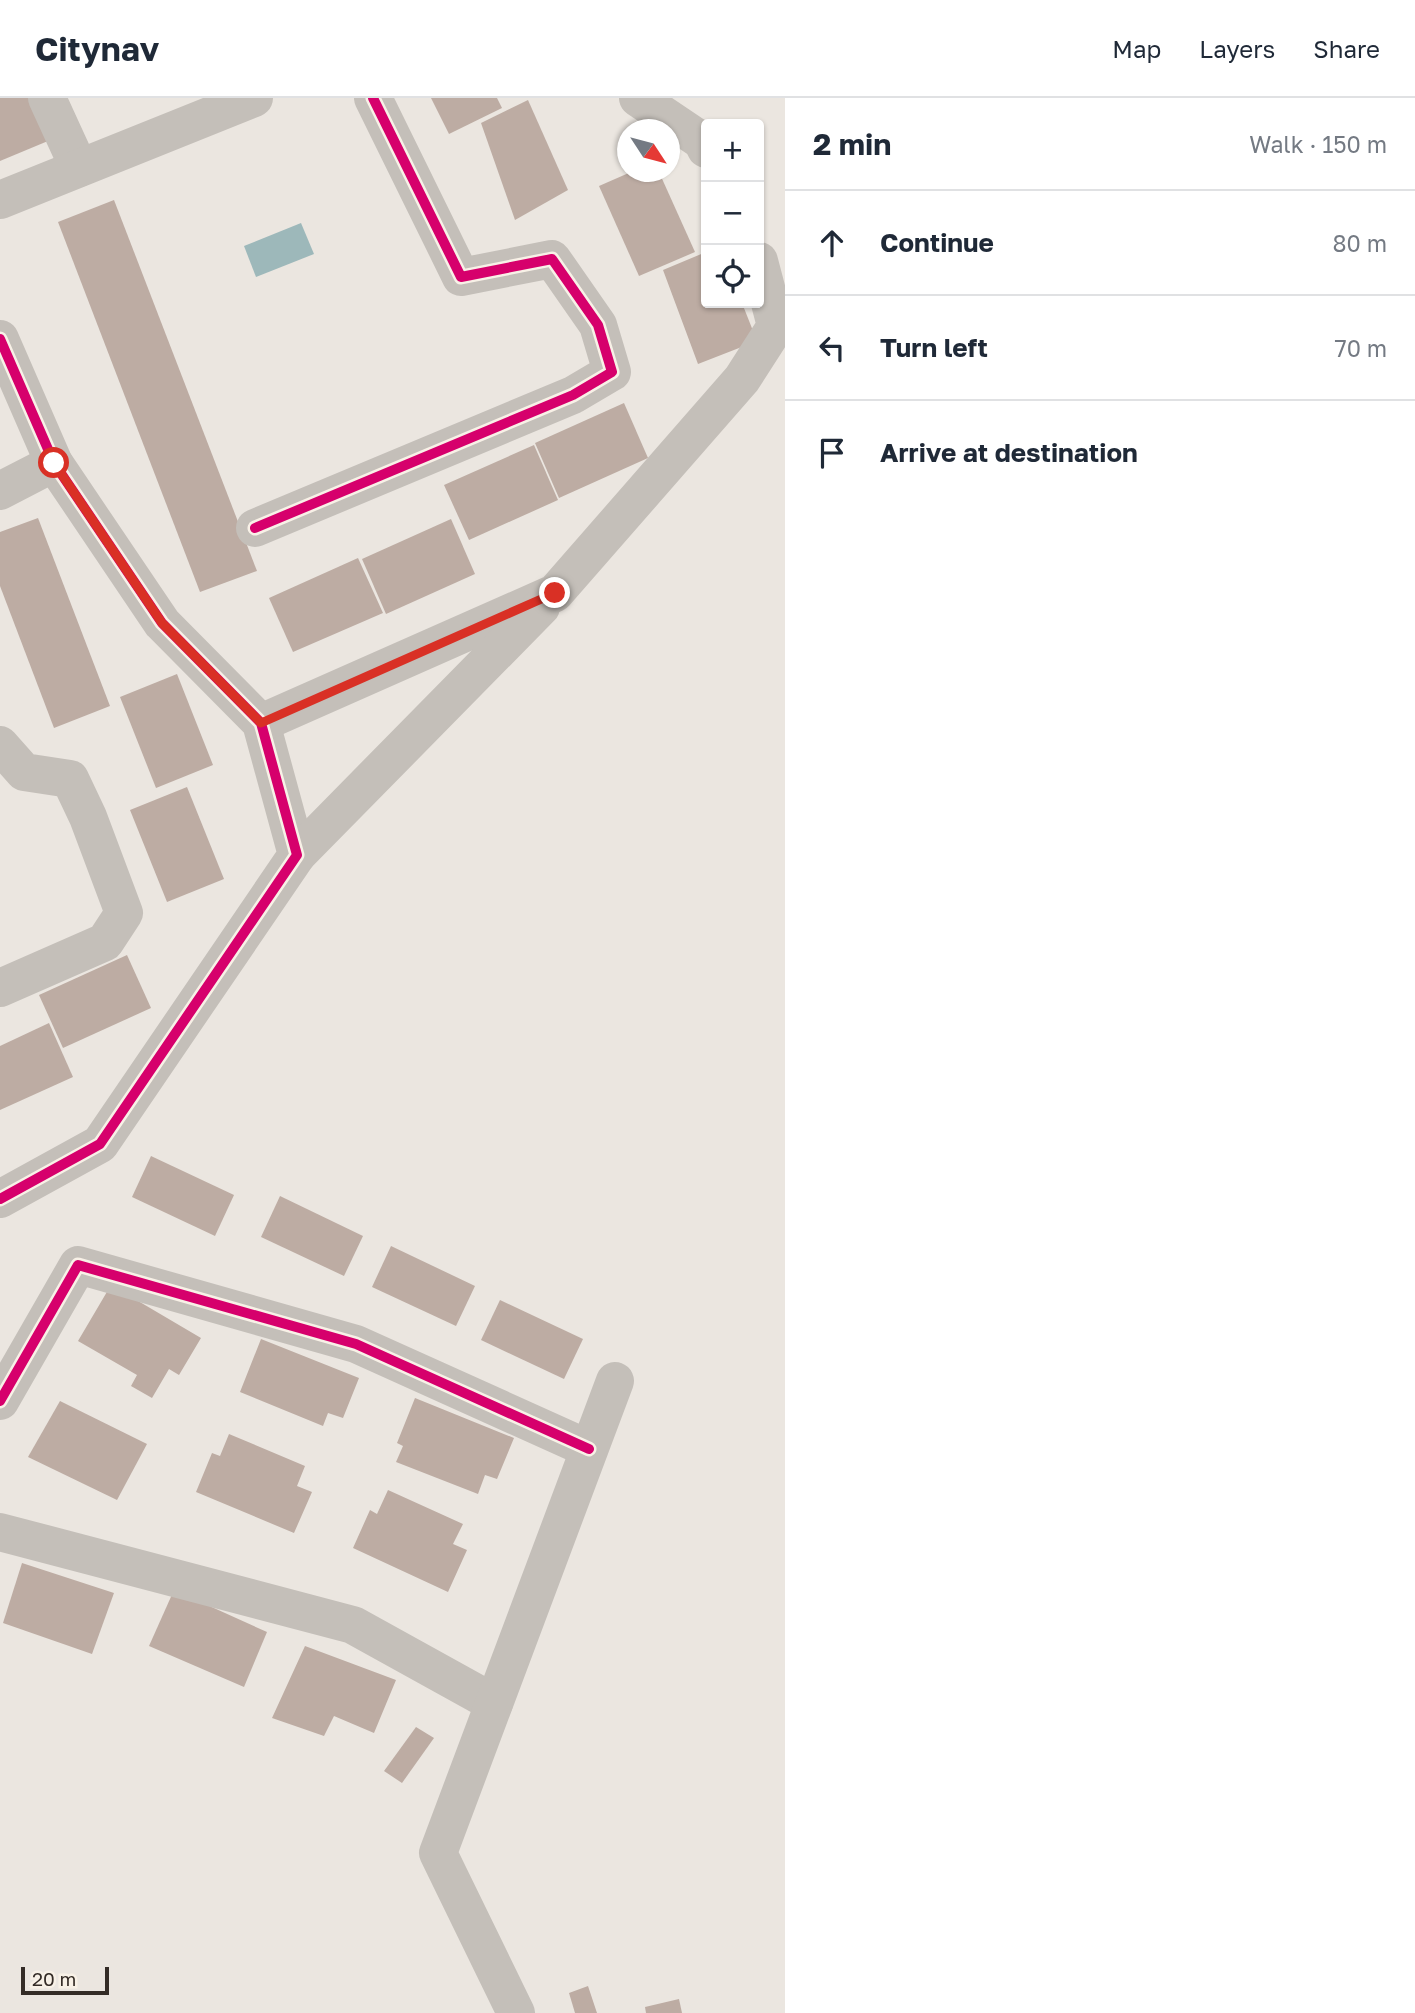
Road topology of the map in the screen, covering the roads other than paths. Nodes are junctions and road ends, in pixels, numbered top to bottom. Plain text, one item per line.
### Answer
1 (47, 98) edge
2 (254, 98) edge
3 (373, 98) edge
4 (638, 98) edge
5 (701, 140) edge
6 (79, 168) junction
7 (0, 200) edge
8 (764, 280) edge
9 (0, 339) edge
10 (54, 463) junction
11 (0, 491) edge
12 (255, 528) dead end
13 (555, 593) junction
14 (261, 723) junction
15 (0, 746) edge
16 (298, 855) junction
17 (0, 988) edge
18 (0, 1199) edge
19 (615, 1381) dead end
20 (0, 1401) edge
21 (589, 1449) junction
22 (0, 1532) edge
23 (494, 1703) junction
24 (516, 2013) edge

1 - 6 street
2 - 6 street
3 - 12 street
4 - 5 street
6 - 7 street
8 - 13 street
9 - 10 street
10 - 11 street
10 - 14 street
13 - 14 street
13 - 16 street
14 - 16 street
15 - 17 street
16 - 18 street
19 - 21 street
20 - 21 street
21 - 23 street
22 - 23 street
23 - 24 street

